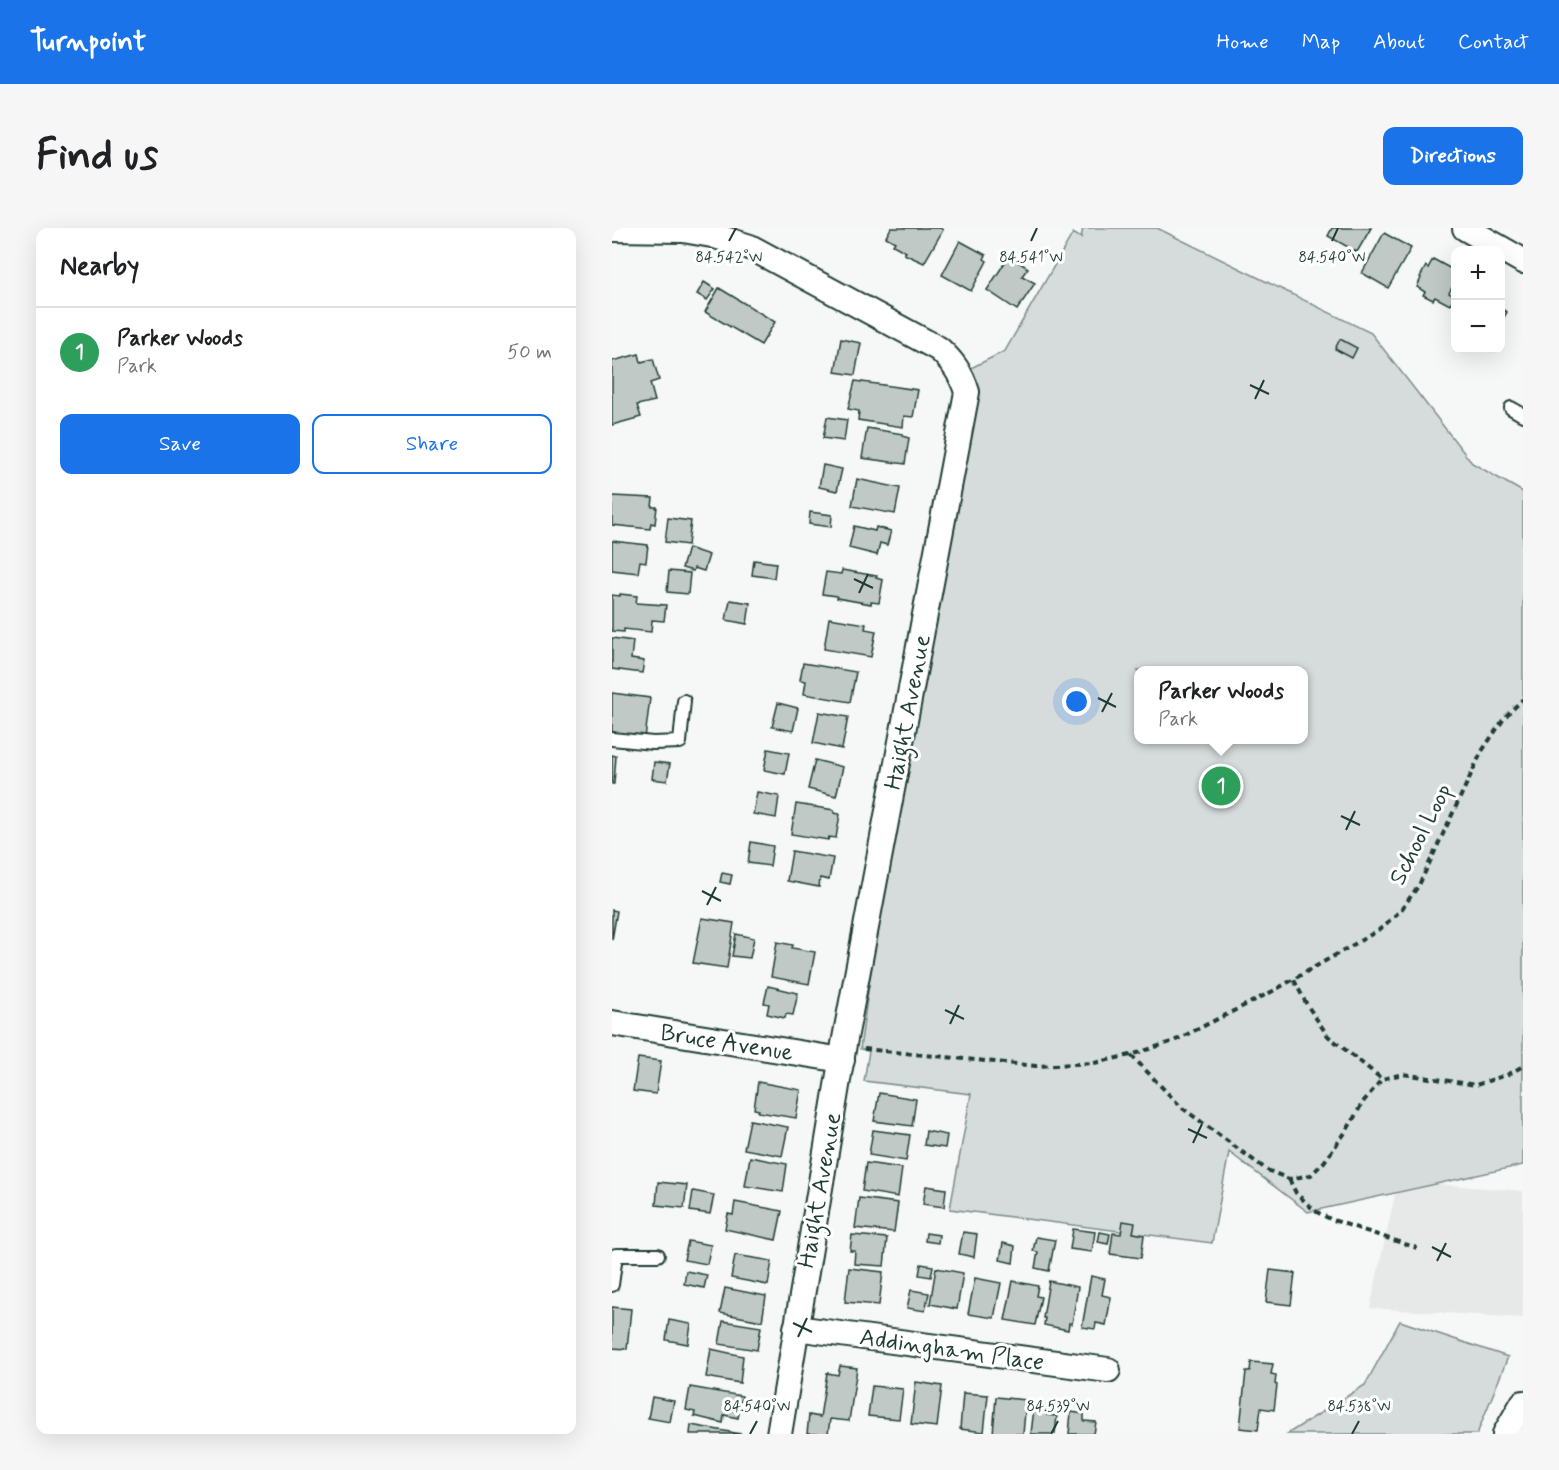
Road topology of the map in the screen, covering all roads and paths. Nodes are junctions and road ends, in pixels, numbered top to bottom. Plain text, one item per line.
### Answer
1 (612, 229) edge
2 (1479, 231) edge
3 (1523, 261) edge
4 (1511, 408) dead end
5 (1523, 415) edge
6 (1523, 699) edge
7 (684, 701) dead end
8 (612, 738) edge
9 (1294, 980) junction
10 (612, 1023) edge
11 (851, 1054) junction
12 (1131, 1055) junction
13 (1523, 1066) edge
14 (1382, 1079) junction
15 (1289, 1179) junction
16 (1418, 1248) dead end
17 (658, 1255) dead end
18 (612, 1285) edge
19 (796, 1328) junction
20 (1108, 1370) dead end
21 (1523, 1403) edge
22 (779, 1434) edge
23 (1505, 1434) edge

1 - 11 street, Haight Avenue
2 - 3 street
4 - 5 lane
6 - 9 path, School Loop
7 - 8 lane
9 - 12 path, School Loop
9 - 14 path
10 - 11 street, Bruce Avenue
11 - 12 path, School Loop
11 - 19 street, Haight Avenue
12 - 15 path
13 - 14 path
14 - 15 path
15 - 16 path
17 - 18 lane
19 - 20 street, Addingham Place
19 - 22 street, Haight Avenue
21 - 23 street

